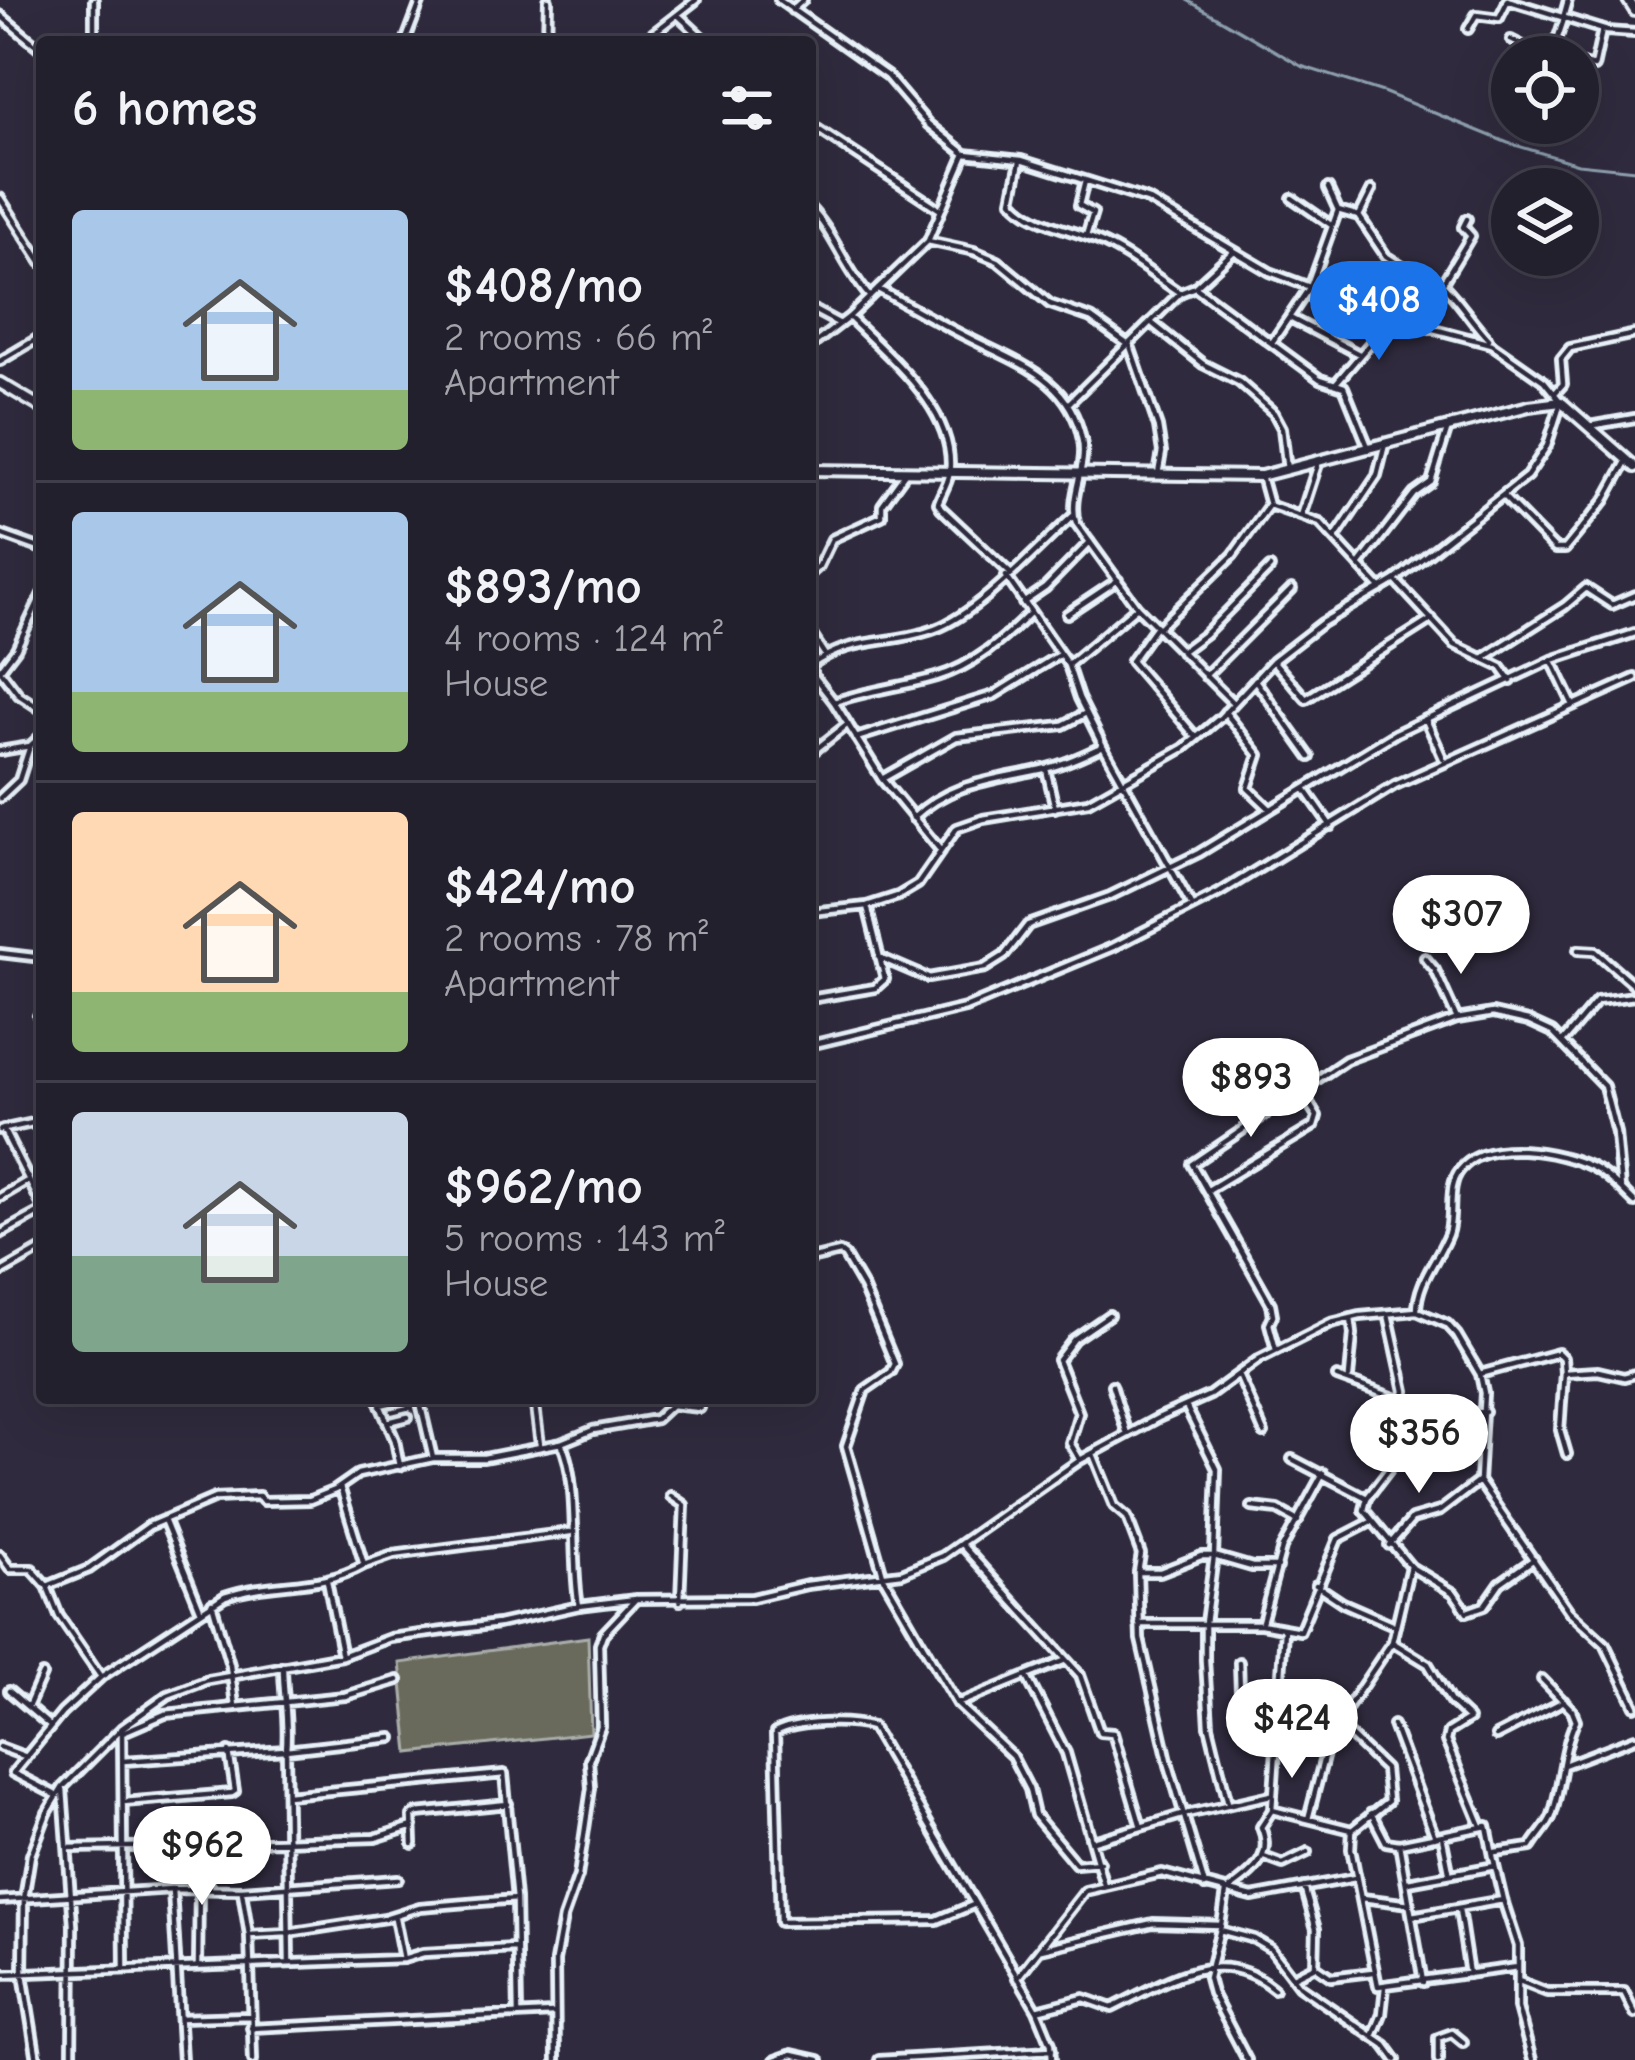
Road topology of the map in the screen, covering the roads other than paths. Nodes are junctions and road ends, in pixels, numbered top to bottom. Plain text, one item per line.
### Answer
1 (94, 0) edge
2 (421, 0) edge
3 (548, 0) edge
4 (696, 0) edge
5 (779, 0) edge
6 (803, 0) edge
7 (1508, 0) edge
8 (1568, 0) edge
9 (792, 10) junction
10 (678, 15) junction
11 (0, 16) edge
12 (1563, 18) junction
13 (1468, 28) dead end
14 (1602, 30) junction
15 (1635, 33) edge
16 (94, 36) edge
17 (407, 36) edge
18 (548, 36) edge
19 (650, 36) edge
20 (701, 36) edge
21 (1558, 36) edge
22 (1599, 44) edge
23 (36, 45) edge
24 (816, 128) edge
25 (965, 154) junction
26 (1021, 160) junction
27 (1085, 181) junction
28 (1328, 188) dead end
29 (1372, 190) dead end
30 (0, 198) edge
31 (1292, 198) dead end
32 (939, 208) junction
33 (1338, 210) junction
34 (816, 214) edge
35 (1359, 216) junction
36 (1467, 219) dead end
37 (1331, 225) junction
38 (1086, 237) junction
39 (928, 241) junction
40 (1234, 251) junction
41 (36, 254) edge
42 (1311, 286) junction
43 (1196, 287) junction
44 (1443, 288) junction
45 (878, 289) junction
46 (1180, 293) junction
47 (870, 296) junction
48 (816, 311) edge
49 (849, 317) junction
50 (1289, 317) junction
51 (1392, 317) junction
52 (1152, 322) junction
53 (840, 324) junction
54 (1635, 334) edge
55 (36, 340) edge
56 (1273, 341) junction
57 (816, 342) edge
58 (1491, 344) junction
59 (1130, 346) junction
60 (1359, 354) junction
61 (0, 361) edge
62 (0, 383) edge
63 (1336, 383) junction
64 (1558, 397) junction
65 (1070, 403) junction
66 (36, 404) edge
67 (1635, 418) edge
68 (1588, 426) junction
69 (1448, 427) junction
70 (1385, 443) junction
71 (1369, 449) junction
72 (1319, 461) junction
73 (1631, 463) edge
74 (816, 470) edge
75 (1287, 470) junction
76 (906, 472) junction
77 (950, 472) junction
78 (1078, 475) junction
79 (1157, 476) junction
80 (1261, 476) junction
81 (1504, 497) junction
82 (1269, 505) junction
83 (1073, 516) junction
84 (1300, 516) junction
85 (0, 534) edge
86 (1335, 538) junction
87 (1090, 541) junction
88 (36, 547) edge
89 (1360, 564) junction
90 (1270, 568) dead end
91 (816, 569) edge
92 (1008, 575) junction
93 (1118, 580) junction
94 (1395, 580) junction
95 (1382, 589) junction
96 (1292, 590) dead end
97 (1635, 595) edge
98 (1023, 603) junction
99 (36, 607) edge
100 (1137, 608) junction
101 (1030, 614) junction
102 (1067, 614) dead end
103 (1432, 619) junction
104 (1157, 627) junction
105 (1635, 633) edge
106 (816, 641) edge
107 (1181, 652) junction
108 (825, 655) junction
109 (1059, 655) junction
110 (1485, 657) junction
111 (1552, 661) junction
112 (1274, 662) junction
113 (816, 663) edge
114 (1068, 665) junction
115 (0, 670) edge
116 (1205, 676) junction
117 (816, 677) edge
118 (1635, 678) edge
119 (1255, 680) junction
120 (1510, 681) junction
121 (834, 702) junction
122 (1233, 704) junction
123 (1573, 705) junction
124 (36, 706) edge
125 (1086, 712) junction
126 (1225, 712) junction
127 (1426, 720) junction
128 (848, 724) junction
129 (856, 737) junction
130 (1196, 737) junction
131 (36, 740) edge
132 (30, 746) junction
133 (1103, 746) junction
134 (816, 749) edge
135 (0, 751) edge
136 (1310, 757) dead end
137 (1444, 760) junction
138 (1046, 769) junction
139 (882, 779) junction
140 (1125, 781) junction
141 (1305, 788) junction
142 (0, 798) edge
143 (1055, 808) junction
144 (1269, 808) junction
145 (913, 818) junction
146 (1331, 826) junction
147 (941, 851) junction
148 (1170, 865) junction
149 (1192, 906) junction
150 (867, 907) junction
151 (816, 911) edge
152 (1578, 950) dead end
153 (0, 953) edge
154 (36, 957) edge
155 (879, 957) junction
156 (1424, 958) dead end
157 (1635, 986) edge
158 (1635, 996) edge
159 (816, 997) edge
160 (1457, 1019) junction
161 (1564, 1040) junction
162 (816, 1044) edge
163 (1302, 1092) junction
164 (36, 1122) edge
165 (2, 1130) edge
166 (29, 1180) junction
167 (1621, 1189) junction
168 (1208, 1190) junction
169 (36, 1196) edge
170 (0, 1197) edge
171 (1635, 1203) edge
172 (36, 1213) edge
173 (0, 1234) edge
174 (36, 1252) edge
175 (816, 1258) edge
176 (0, 1273) edge
177 (1417, 1311) junction
178 (1388, 1314) junction
179 (1109, 1315) dead end
180 (1351, 1318) junction
181 (1276, 1350) junction
182 (1564, 1373) junction
183 (1480, 1374) junction
184 (1635, 1374) edge
185 (1239, 1376) junction
186 (1337, 1377) dead end
187 (1349, 1379) junction
188 (1112, 1385) dead end
189 (1403, 1401) junction
190 (389, 1404) edge
191 (417, 1404) edge
192 (535, 1404) edge
193 (1186, 1406) junction
194 (700, 1408) dead end
195 (1485, 1411) junction
196 (409, 1417) dead end
197 (388, 1422) junction
198 (1397, 1430) junction
199 (1264, 1433) dead end
200 (1127, 1434) junction
201 (561, 1443) junction
202 (540, 1445) junction
203 (1093, 1454) junction
204 (1567, 1454) dead end
205 (433, 1458) junction
206 (1081, 1460) junction
207 (1292, 1460) dead end
208 (400, 1468) junction
209 (1323, 1473) junction
210 (1479, 1480) junction
211 (340, 1487) junction
212 (671, 1496) dead end
213 (1367, 1498) junction
214 (1252, 1507) dead end
215 (1298, 1521) junction
216 (166, 1522) junction
217 (1371, 1522) junction
218 (571, 1532) junction
219 (961, 1544) junction
220 (1389, 1545) junction
221 (0, 1555) edge
222 (1214, 1556) junction
223 (1534, 1559) junction
224 (364, 1565) junction
225 (1409, 1566) junction
226 (1278, 1568) junction
227 (1138, 1571) junction
228 (884, 1578) junction
229 (327, 1581) junction
230 (1316, 1585) junction
231 (47, 1586) junction
232 (636, 1599) junction
233 (680, 1601) junction
234 (212, 1603) junction
235 (579, 1606) junction
236 (201, 1611) junction
237 (1204, 1623) junction
238 (1139, 1624) junction
239 (1261, 1624) junction
240 (1396, 1626) junction
241 (1284, 1630) junction
242 (1392, 1642) junction
243 (342, 1656) junction
244 (1066, 1660) junction
245 (1239, 1662) dead end
246 (283, 1666) junction
247 (42, 1675) dead end
248 (232, 1676) junction
249 (101, 1677) junction
250 (1027, 1677) junction
251 (1542, 1679) dead end
252 (398, 1680) dead end
253 (9, 1691) dead end
254 (283, 1701) junction
255 (1564, 1702) junction
256 (957, 1704) junction
257 (235, 1706) junction
258 (1635, 1706) edge
259 (28, 1707) junction
260 (1279, 1714) junction
261 (1336, 1722) junction
262 (1393, 1725) dead end
263 (50, 1726) junction
264 (122, 1730) junction
265 (1280, 1732) junction
266 (1496, 1736) dead end
267 (392, 1738) dead end
268 (1635, 1738) edge
269 (0, 1747) edge
270 (286, 1750) junction
271 (229, 1752) junction
272 (24, 1756) junction
273 (123, 1761) junction
274 (1564, 1765) junction
275 (63, 1787) junction
276 (57, 1795) junction
277 (287, 1795) junction
278 (1271, 1795) junction
279 (123, 1802) junction
280 (1228, 1803) junction
281 (508, 1804) junction
282 (1272, 1810) junction
283 (1371, 1813) junction
284 (1182, 1815) junction
285 (1308, 1819) junction
286 (413, 1826) junction
287 (1480, 1826) junction
288 (1142, 1827) junction
289 (1352, 1829) junction
290 (1438, 1837) junction
291 (287, 1840) junction
292 (1093, 1841) junction
293 (413, 1844) dead end
294 (1399, 1844) junction
295 (68, 1848) junction
296 (122, 1848) junction
297 (194, 1852) junction
298 (1308, 1852) dead end
299 (1495, 1852) junction
300 (1264, 1857) junction
301 (1100, 1862) junction
302 (1495, 1866) junction
303 (1449, 1871) junction
304 (1354, 1878) junction
305 (398, 1879) dead end
306 (1408, 1882) junction
307 (1104, 1885) junction
308 (1205, 1886) junction
309 (1304, 1886) junction
310 (288, 1887) junction
311 (172, 1888) junction
312 (199, 1888) junction
313 (210, 1888) junction
314 (242, 1890) junction
315 (126, 1892) junction
316 (1226, 1892) junction
317 (70, 1897) junction
318 (24, 1898) junction
319 (1362, 1898) junction
320 (516, 1899) junction
321 (0, 1900) edge
322 (1503, 1900) junction
323 (1409, 1904) junction
324 (973, 1905) junction
325 (1459, 1908) junction
326 (395, 1916) junction
327 (1412, 1916) junction
328 (1221, 1927) junction
329 (288, 1933) junction
330 (249, 1934) junction
331 (515, 1948) junction
332 (1041, 1949) junction
333 (403, 1960) junction
334 (289, 1963) junction
335 (249, 1964) junction
336 (198, 1965) junction
337 (176, 1966) junction
338 (1315, 1966) junction
339 (124, 1967) junction
340 (1209, 1967) junction
341 (1518, 1967) junction
342 (73, 1969) junction
343 (1373, 1972) junction
344 (0, 1974) edge
345 (23, 1974) junction
346 (1469, 1974) junction
347 (1292, 1977) junction
348 (1017, 1978) junction
349 (1517, 1980) junction
350 (1423, 1982) junction
351 (1385, 1987) junction
352 (1274, 1989) dead end
353 (1036, 2010) junction
354 (553, 2013) junction
355 (518, 2014) junction
356 (1635, 2014) edge
357 (250, 2016) junction
358 (180, 2018) junction
359 (251, 2028) junction
360 (1373, 2036) junction
361 (1463, 2042) dead end
362 (1052, 2050) junction
363 (945, 2058) edge
364 (917, 2059) edge
365 (37, 2060) edge
366 (72, 2060) edge
367 (182, 2060) edge
368 (253, 2060) edge
369 (556, 2060) edge
370 (775, 2060) edge
371 (819, 2060) edge
372 (879, 2060) edge
373 (1052, 2060) edge
374 (1247, 2060) edge
375 (1396, 2060) edge
376 (1438, 2060) edge
377 (1532, 2060) edge

1 - 16 street
2 - 17 street
3 - 18 street
4 - 10 street
5 - 9 street
6 - 9 street
7 - 12 street
7 - 13 street
8 - 12 street
9 - 25 street
10 - 19 street
10 - 20 street
11 - 23 street
12 - 14 street
12 - 21 street
14 - 15 street
14 - 22 street
24 - 32 street
25 - 26 street
25 - 32 street
26 - 27 street
26 - 38 street
27 - 38 street
27 - 40 street
28 - 33 street
29 - 35 street
30 - 41 street
31 - 37 street
32 - 39 street
33 - 35 street
33 - 37 street
34 - 47 street
35 - 44 street
36 - 44 street
37 - 42 street
38 - 46 street
39 - 45 street
39 - 59 street
40 - 42 street
40 - 43 street
42 - 50 street
42 - 51 street
43 - 46 street
43 - 56 street
44 - 58 street
45 - 47 street
45 - 65 street
46 - 52 street
47 - 49 street
48 - 53 street
49 - 53 street
49 - 77 street
50 - 56 street
50 - 60 street
51 - 58 street
51 - 60 street
52 - 59 street
52 - 75 street
53 - 57 street
54 - 64 street
55 - 61 street
56 - 63 street
58 - 64 street
59 - 65 street
59 - 79 street
60 - 63 street
62 - 66 street
63 - 71 street
64 - 68 street
64 - 69 street
64 - 81 street
65 - 78 street
67 - 68 street
68 - 73 street
69 - 70 street
69 - 89 street
70 - 71 street
70 - 86 street
71 - 72 street
72 - 75 street
72 - 84 street
73 - 81 street
74 - 76 street
75 - 80 street
76 - 77 street
76 - 91 street
77 - 78 street
77 - 92 street
78 - 79 street
78 - 83 street
79 - 80 street
80 - 82 street
81 - 94 street
82 - 84 street
82 - 104 street
83 - 87 street
83 - 92 street
84 - 86 street
85 - 88 street
86 - 89 street
87 - 93 street
87 - 98 street
89 - 95 street
90 - 107 street
92 - 98 street
92 - 108 street
93 - 100 street
93 - 102 street
94 - 95 street
94 - 103 street
95 - 112 street
96 - 116 street
97 - 110 street
98 - 101 street
99 - 115 street
100 - 104 street
100 - 114 street
101 - 109 street
101 - 121 street
103 - 110 street
103 - 112 street
104 - 107 street
104 - 130 street
105 - 111 street
106 - 108 street
107 - 116 street
108 - 113 street
109 - 114 street
109 - 129 street
110 - 120 street
111 - 120 street
111 - 123 street
112 - 119 street
114 - 125 street
115 - 124 street
116 - 122 street
117 - 121 street
118 - 123 street
119 - 122 street
119 - 136 street
120 - 127 street
121 - 128 street
122 - 126 street
123 - 137 street
125 - 133 street
125 - 139 street
126 - 130 street
126 - 144 street
127 - 137 street
127 - 141 street
128 - 129 street
128 - 134 street
129 - 139 street
130 - 140 street
131 - 132 street
132 - 135 street
132 - 142 street
133 - 138 street
133 - 140 street
137 - 146 street
138 - 143 street
138 - 145 street
139 - 145 street
140 - 143 street
140 - 148 street
141 - 144 street
141 - 146 street
143 - 147 street
144 - 148 street
145 - 147 street
146 - 149 street
147 - 150 street
148 - 149 street
148 - 155 street
149 - 162 street
150 - 151 street
150 - 155 street
152 - 157 street
153 - 154 street
155 - 159 street
156 - 160 street
158 - 161 street
160 - 161 street
160 - 163 street
161 - 167 street
163 - 168 street
163 - 168 street
164 - 165 street
165 - 166 street
166 - 169 street
166 - 170 street
167 - 171 street
167 - 177 street
168 - 181 street
172 - 173 street
174 - 176 street
175 - 228 street
177 - 178 street
177 - 183 street
178 - 180 street
178 - 189 street
179 - 206 street
180 - 181 street
180 - 187 street
181 - 185 street
182 - 183 street
182 - 184 street
182 - 204 street
183 - 195 street
185 - 193 street
185 - 199 street
186 - 187 street
187 - 189 street
188 - 200 street
189 - 198 street
190 - 197 street
191 - 205 street
192 - 202 street
193 - 200 street
193 - 222 street
194 - 201 street
195 - 198 street
195 - 210 street
196 - 197 street
197 - 208 street
198 - 213 street
200 - 203 street
201 - 202 street
201 - 218 street
202 - 205 street
203 - 206 street
203 - 227 street
205 - 208 street
206 - 219 street
207 - 209 street
208 - 211 street
209 - 213 street
209 - 215 street
210 - 220 street
210 - 223 street
211 - 216 street
211 - 224 street
212 - 233 street
213 - 217 street
214 - 215 street
215 - 226 street
216 - 231 street
216 - 236 street
217 - 220 street
217 - 230 street
218 - 224 street
218 - 235 street
219 - 228 street
219 - 244 street
220 - 225 street
221 - 231 street
222 - 226 street
222 - 227 street
222 - 237 street
223 - 225 street
223 - 258 street
224 - 229 street
225 - 240 street
226 - 239 street
227 - 238 street
228 - 233 street
228 - 256 street
229 - 234 street
229 - 243 street
230 - 240 street
230 - 241 street
231 - 249 street
232 - 233 street
232 - 235 street
232 - 354 street
234 - 236 street
234 - 248 street
235 - 243 street
236 - 249 street
237 - 238 street
237 - 239 street
237 - 280 street
238 - 284 street
239 - 241 street
240 - 242 street
241 - 260 street
242 - 261 street
242 - 287 street
243 - 246 street
244 - 250 street
244 - 288 street
245 - 265 street
246 - 248 street
246 - 254 street
247 - 259 street
248 - 257 street
248 - 264 street
249 - 263 street
250 - 256 street
250 - 292 street
251 - 255 street
252 - 254 street
253 - 259 street
254 - 257 street
254 - 270 street
255 - 266 street
255 - 274 street
256 - 301 street
257 - 264 street
259 - 263 street
260 - 261 street
260 - 265 street
261 - 283 street
261 - 285 street
262 - 290 street
263 - 272 street
264 - 273 street
264 - 275 street
265 - 278 street
267 - 270 street
268 - 274 street
269 - 272 street
270 - 271 street
270 - 277 street
271 - 273 street
271 - 279 street
272 - 276 street
273 - 279 street
274 - 299 street
275 - 276 street
275 - 295 street
276 - 318 street
277 - 281 street
277 - 291 street
278 - 280 street
278 - 282 street
279 - 296 street
280 - 284 street
281 - 286 street
281 - 320 street
282 - 285 street
282 - 300 street
283 - 289 street
283 - 294 street
284 - 288 street
284 - 308 street
285 - 289 street
286 - 291 street
286 - 293 street
287 - 290 street
287 - 299 street
288 - 292 street
289 - 304 street
290 - 294 street
290 - 303 street
291 - 297 street
291 - 310 street
292 - 301 street
294 - 306 street
295 - 296 street
295 - 317 street
296 - 297 street
296 - 315 street
297 - 313 street
298 - 300 street
299 - 302 street
300 - 316 street
301 - 307 street
302 - 303 street
302 - 322 street
303 - 306 street
304 - 309 street
304 - 319 street
305 - 310 street
306 - 323 street
307 - 308 street
307 - 332 street
308 - 316 street
309 - 316 street
309 - 338 street
310 - 314 street
310 - 329 street
311 - 312 street
311 - 315 street
311 - 337 street
312 - 313 street
312 - 336 street
313 - 314 street
314 - 330 street
315 - 317 street
315 - 339 street
316 - 328 street
317 - 318 street
317 - 342 street
318 - 321 street
318 - 345 street
319 - 323 street
319 - 343 street
320 - 326 street
320 - 331 street
322 - 325 street
322 - 341 street
323 - 327 street
324 - 324 street
324 - 348 street
325 - 327 street
325 - 346 street
326 - 329 street
326 - 333 street
327 - 350 street
328 - 332 street
328 - 340 street
328 - 347 street
329 - 330 street
329 - 334 street
330 - 335 street
331 - 333 street
331 - 355 street
332 - 348 street
333 - 334 street
334 - 335 street
335 - 336 street
335 - 357 street
336 - 337 street
337 - 339 street
337 - 358 street
338 - 343 street
338 - 347 street
339 - 342 street
340 - 352 street
340 - 353 street
340 - 374 street
341 - 346 street
341 - 349 street
342 - 345 street
342 - 366 street
343 - 351 street
344 - 345 street
345 - 365 street
346 - 350 street
347 - 360 street
348 - 353 street
349 - 356 street
349 - 377 street
350 - 351 street
351 - 360 street
353 - 362 street
354 - 355 street
354 - 369 street
355 - 359 street
357 - 358 street
357 - 359 street
358 - 367 street
359 - 368 street
360 - 375 street
361 - 376 street
362 - 363 street
362 - 373 street
363 - 364 street
364 - 372 street
370 - 371 street

